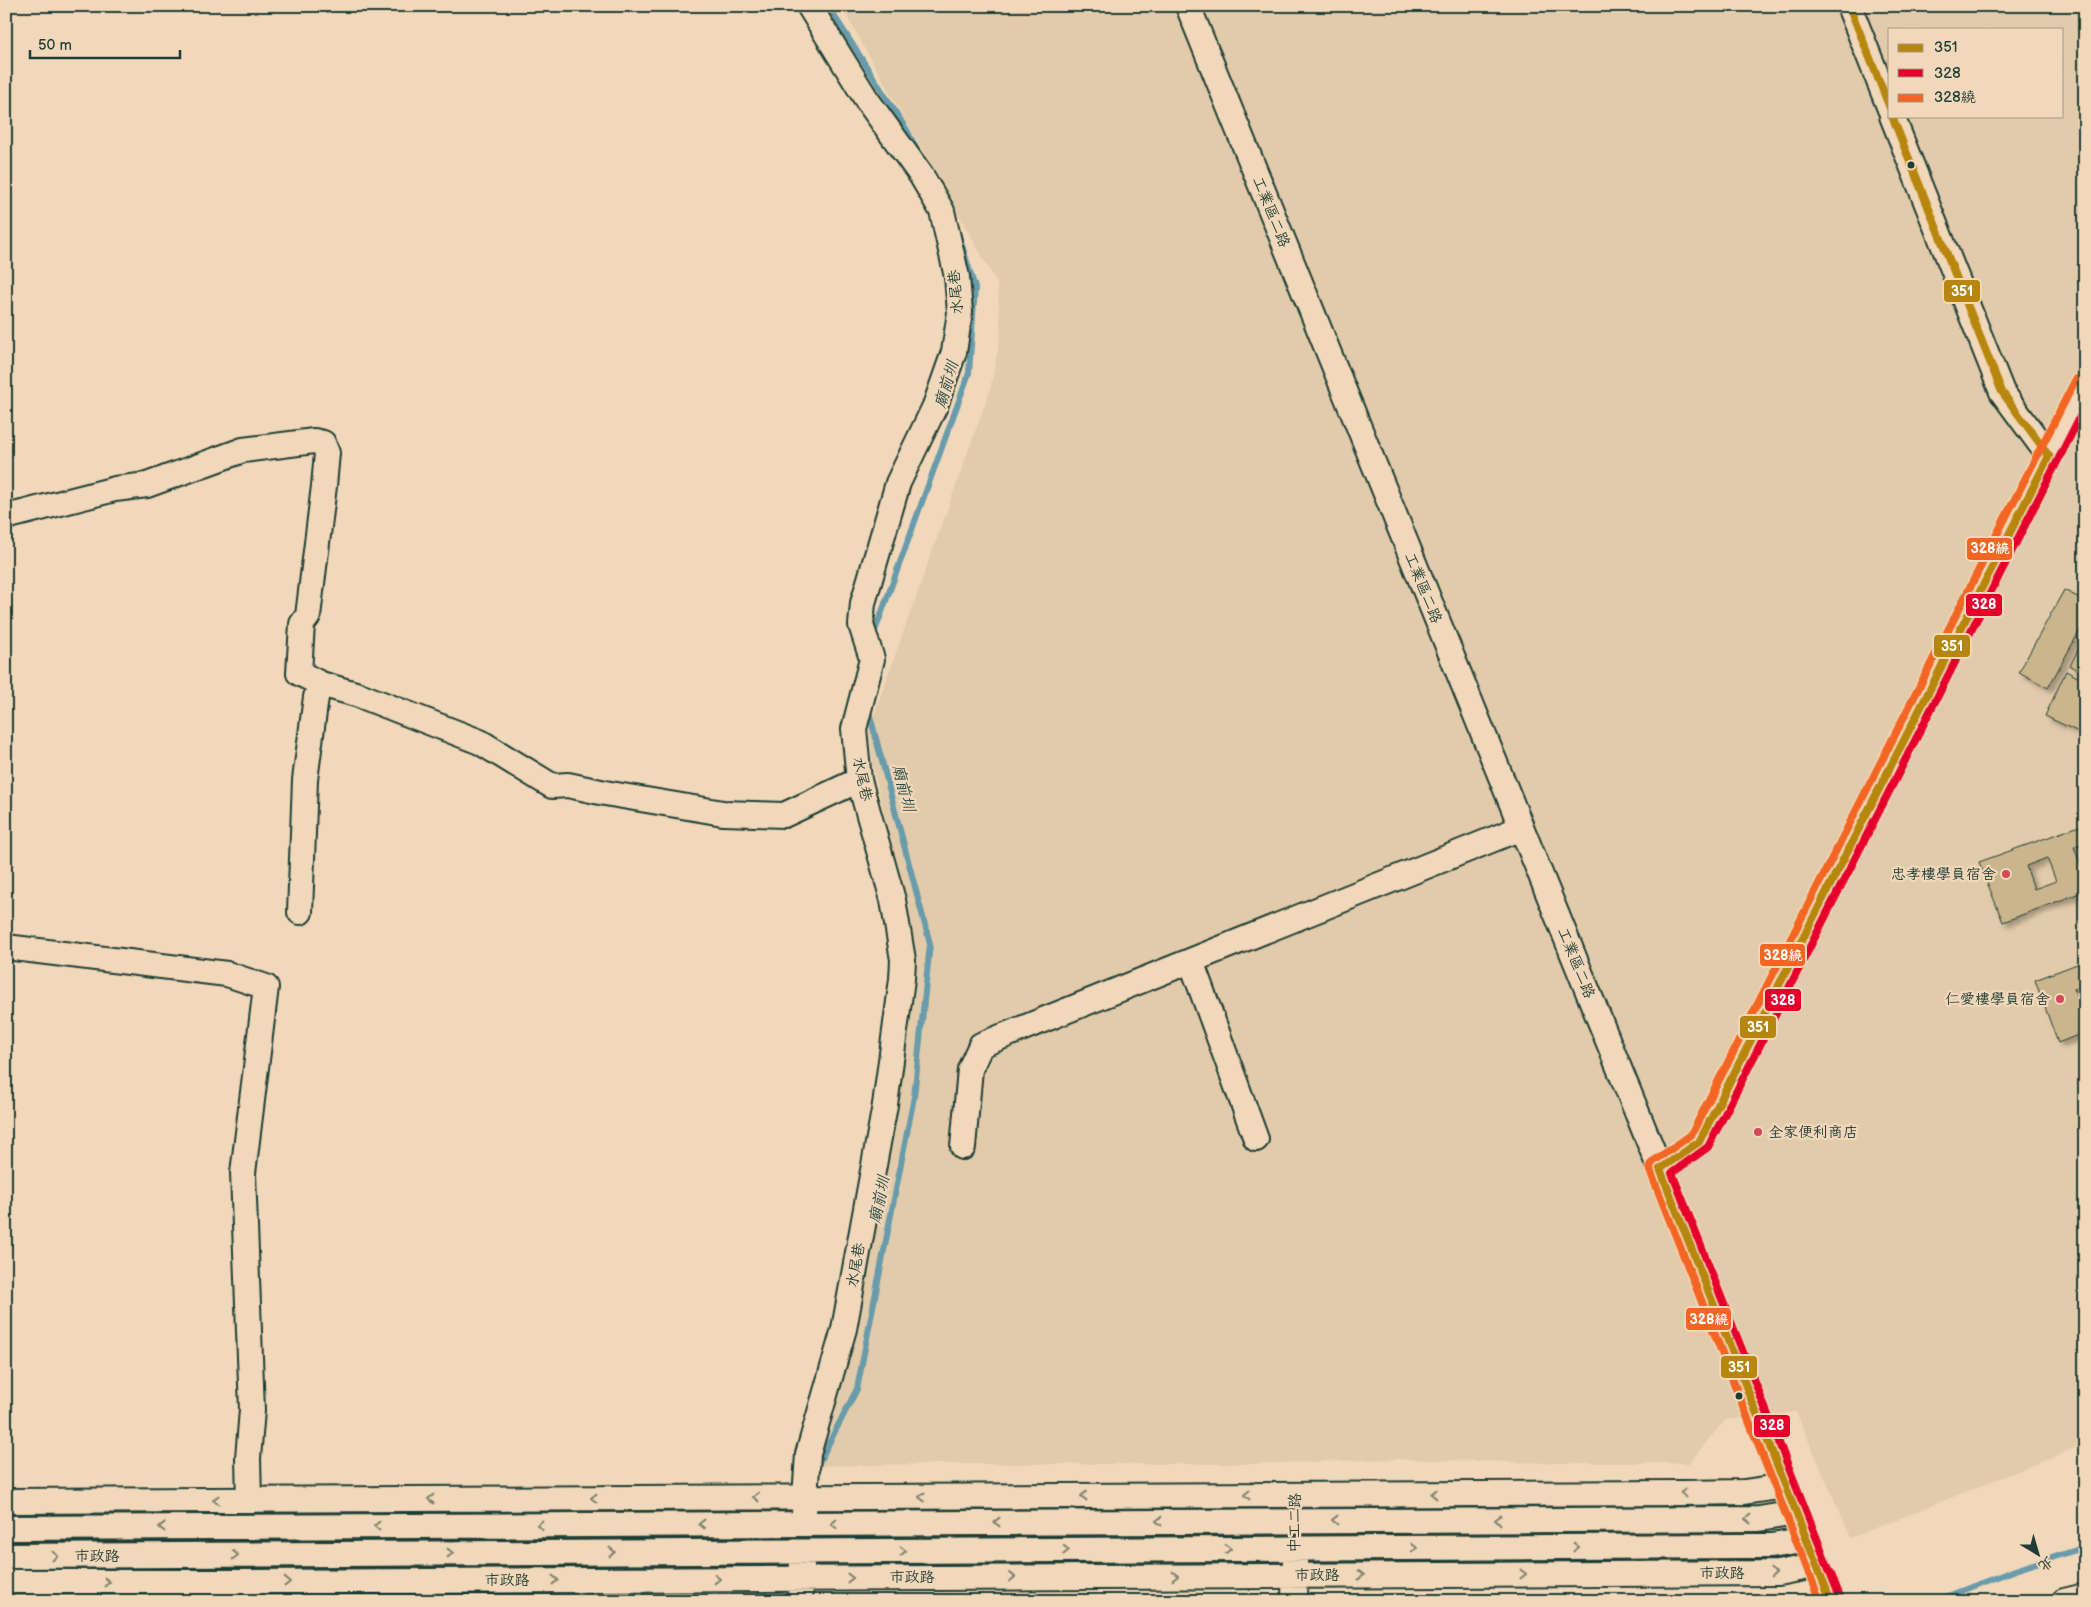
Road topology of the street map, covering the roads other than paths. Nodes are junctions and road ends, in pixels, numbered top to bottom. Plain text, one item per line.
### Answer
1 (809, 6) edge
2 (1188, 6) edge
3 (1849, 6) edge
4 (1888, 104) edge
5 (1893, 118) edge
6 (2085, 384) edge
7 (2049, 456) junction
8 (6, 517) edge
9 (321, 684) junction
10 (859, 780) junction
11 (1521, 828) junction
12 (300, 912) dead end
13 (6, 947) edge
14 (1191, 961) junction
15 (1256, 1138) dead end
16 (963, 1147) dead end
17 (1660, 1169) junction
18 (1296, 1485) junction
19 (1785, 1486) junction
20 (805, 1497) junction
21 (249, 1500) junction
22 (6, 1501) edge
23 (1796, 1514) junction
24 (1295, 1520) junction
25 (804, 1525) junction
26 (6, 1528) edge
27 (1808, 1540) junction
28 (1295, 1548) junction
29 (802, 1551) junction
30 (6, 1556) edge
31 (1818, 1565) junction
32 (1295, 1574) junction
33 (6, 1582) edge
34 (800, 1589) edge
35 (2085, 1596) edge
36 (1829, 1597) edge
37 (1294, 1601) edge
38 (2064, 1601) edge

1 - 10 street, 水尾巷
2 - 11 street, 工業區二路
3 - 4 street
5 - 7 street
6 - 7 street
7 - 17 street
8 - 9 street
9 - 10 street
9 - 12 street
10 - 20 street, 水尾巷
11 - 14 street
11 - 17 street, 工業區二路
13 - 21 street
14 - 15 street
14 - 16 street
17 - 19 street, 工業區二路
19 -> 18 street
18 -> 20 street
18 - 24 street, 中工二路
19 - 23 street, 工業區二路
20 -> 21 street
20 - 25 street, 水尾巷
21 -> 22 street
23 -> 24 street, 市政路
23 - 27 street, 工業區二路
24 -> 25 street, 市政路
24 - 28 street, 中工二路
25 -> 26 street, 市政路
25 - 29 street, 水尾巷
28 -> 27 street, 市政路
27 - 31 street, 工業區二路
29 -> 28 street, 市政路
28 - 32 street, 中工二路
30 -> 29 street, 市政路
29 - 34 street, 水尾巷
32 -> 31 street, 市政路
31 - 36 street, 工業區二路
34 -> 32 street, 市政路
32 - 37 street, 中工二路
33 -> 34 street, 市政路
35 - 38 street

